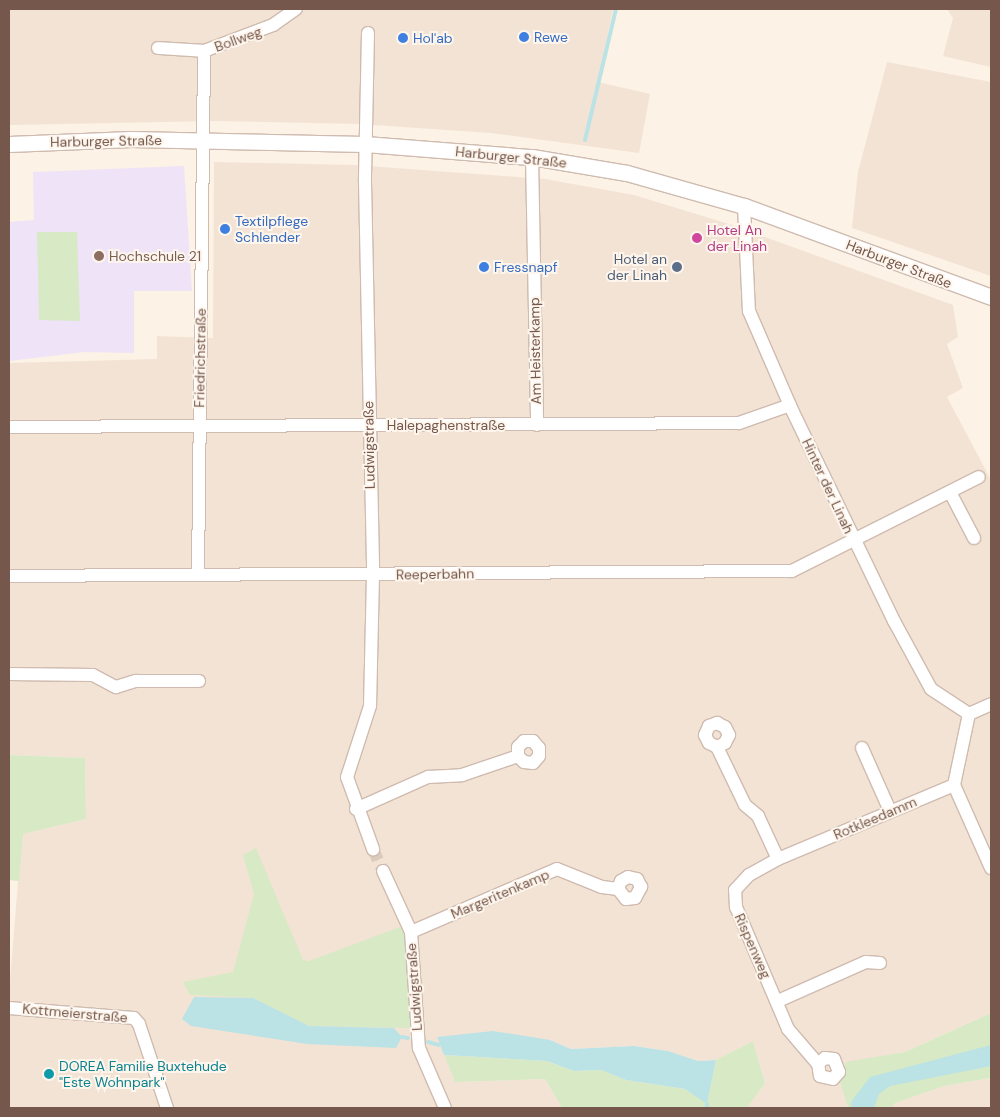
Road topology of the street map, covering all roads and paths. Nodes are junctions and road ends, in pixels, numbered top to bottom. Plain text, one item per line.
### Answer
1 (296, 9) edge
2 (368, 33) dead end
3 (158, 48) dead end
4 (204, 51) junction
5 (203, 140) junction
6 (9, 144) edge
7 (365, 144) junction
8 (532, 157) junction
9 (744, 206) junction
10 (991, 297) edge
11 (790, 405) junction
12 (369, 425) junction
13 (537, 425) junction
14 (200, 426) junction
15 (9, 427) edge
16 (979, 477) dead end
17 (950, 492) junction
18 (974, 538) dead end
19 (854, 542) junction
20 (198, 575) junction
21 (373, 575) junction
22 (9, 576) edge
23 (9, 674) edge
24 (199, 681) dead end
25 (991, 704) edge
26 (969, 714) junction
27 (717, 746) dead end
28 (862, 748) dead end
29 (518, 756) dead end
30 (954, 785) junction
31 (356, 809) junction
32 (890, 811) junction
33 (373, 849) tunnel mouth
34 (778, 859) junction
35 (991, 868) edge
36 (383, 871) tunnel mouth
37 (618, 889) dead end
38 (735, 890) joint
39 (411, 932) junction
40 (880, 963) dead end
41 (778, 1001) junction
42 (9, 1008) edge
43 (818, 1064) dead end
44 (167, 1108) edge
45 (445, 1108) edge

1 - 4 street, Bollweg
2 - 7 street, Ludwigstraße
3 - 4 street, Bollweg
4 - 5 street, Bollweg
5 - 6 street, Harburger Straße
5 - 7 street, Harburger Straße
5 - 14 street, Friedrichstraße
7 - 8 street, Harburger Straße
7 - 12 street, Ludwigstraße
8 - 9 street, Harburger Straße
8 - 13 street, Am Heisterkamp
9 - 10 street, Harburger Straße
9 - 11 street, Hinter der Linah
11 - 13 street, Halepaghenstraße
11 - 19 street, Hinter der Linah
12 - 13 street, Halepaghenstraße
12 - 14 street, Halepaghenstraße
12 - 21 street, Ludwigstraße
14 - 15 street, Halepaghenstraße
14 - 20 street, Friedrichstraße
16 - 17 street, Reeperbahn
17 - 18 street
17 - 19 street, Reeperbahn
19 - 21 street, Reeperbahn
19 - 26 street, Hinter der Linah
20 - 21 street, Reeperbahn
20 - 22 street, Reeperbahn
21 - 31 street, Ludwigstraße
23 - 24 street
25 - 26 street
26 - 30 street
27 - 34 street
28 - 32 street
29 - 31 street
30 - 32 street, Rotkleedamm
30 - 35 street
31 - 33 street, Ludwigstraße
32 - 34 street, Rotkleedamm
34 - 38 street, Rotkleedamm
36 - 39 street, Ludwigstraße
37 - 39 street, Margeritenkamp
38 - 41 street, Rispenweg
39 - 45 street, Ludwigstraße
40 - 41 street
41 - 43 street, Rispenweg
42 - 44 street, Kottmeierstraße

